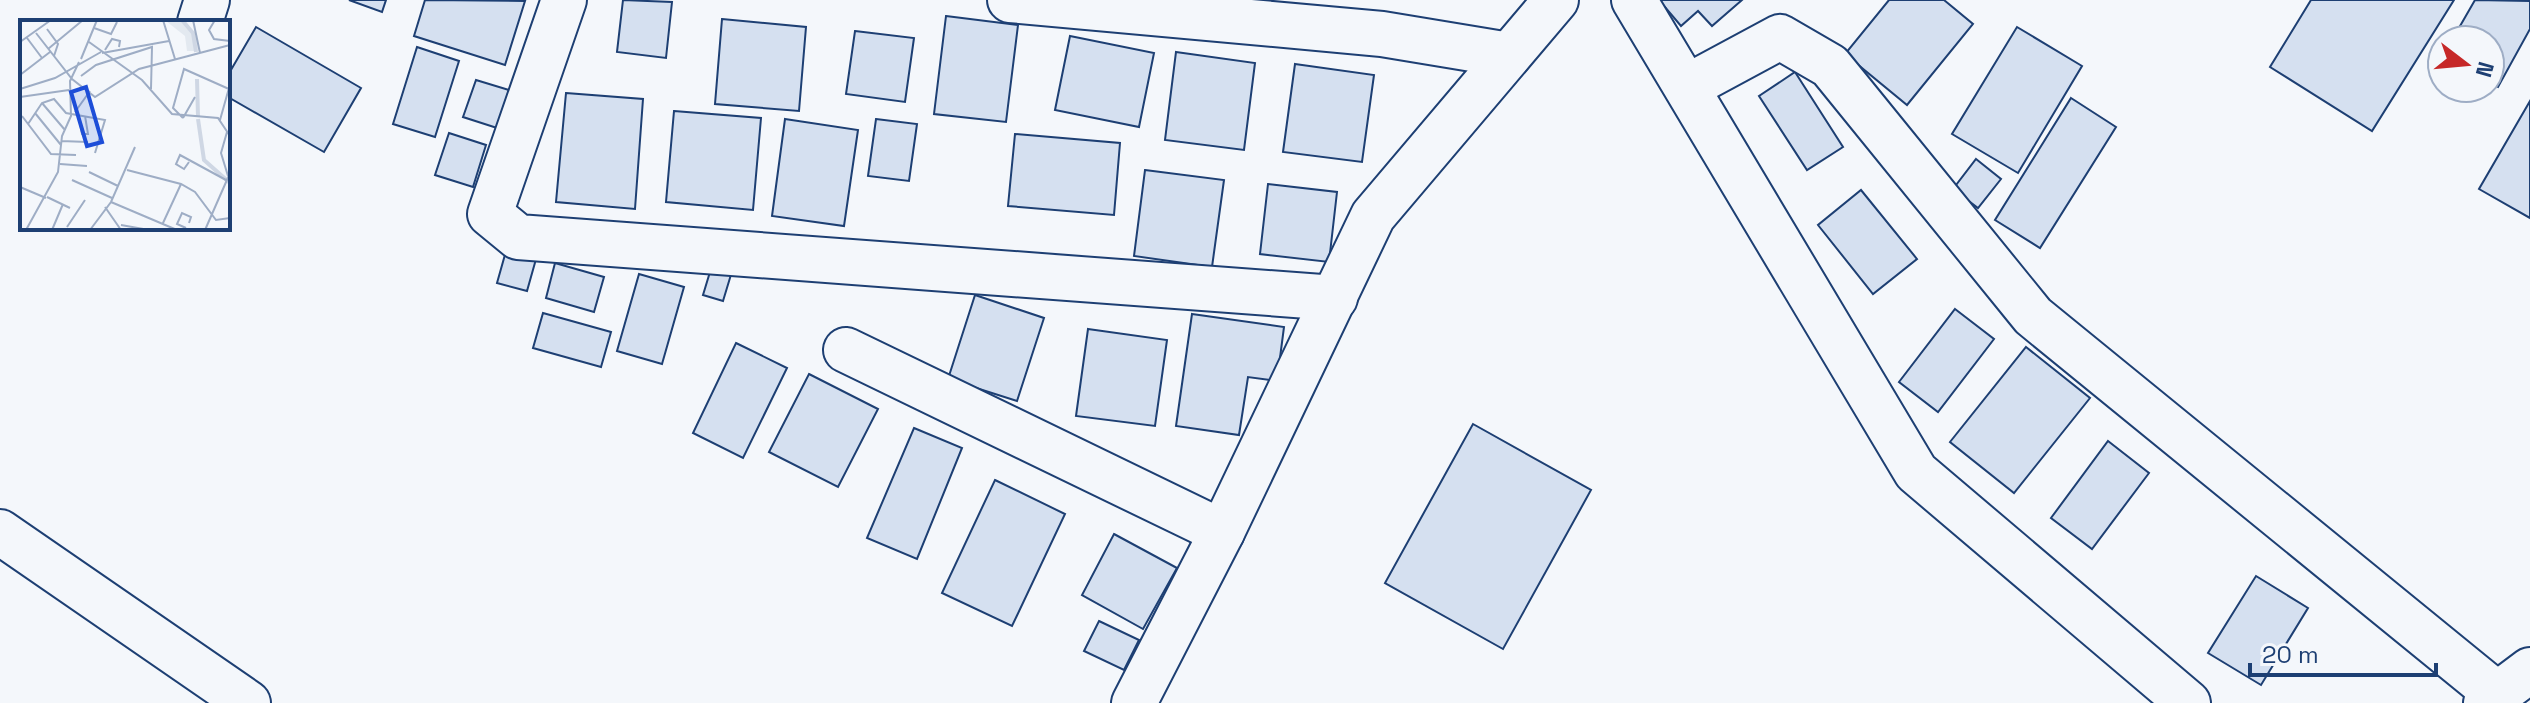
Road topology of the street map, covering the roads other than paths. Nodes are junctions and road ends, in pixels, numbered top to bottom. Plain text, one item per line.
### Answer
1 (207, 0) edge
2 (564, 0) edge
3 (1010, 0) edge
4 (1556, 0) edge
5 (1634, 0) edge
6 (201, 20) edge
7 (1509, 55) junction
8 (1687, 87) junction
9 (1335, 298) junction
10 (846, 350) dead end
11 (0, 532) edge
12 (1222, 532) junction
13 (2505, 689) edge
14 (248, 703) edge
15 (1134, 703) edge
16 (2188, 703) edge

1 - 6 street
2 - 9 street
3 - 7 street
4 - 7 street
5 - 8 street
7 - 9 street
8 - 13 street
8 - 16 street
9 - 12 street
10 - 12 street
11 - 14 street
12 - 15 street

